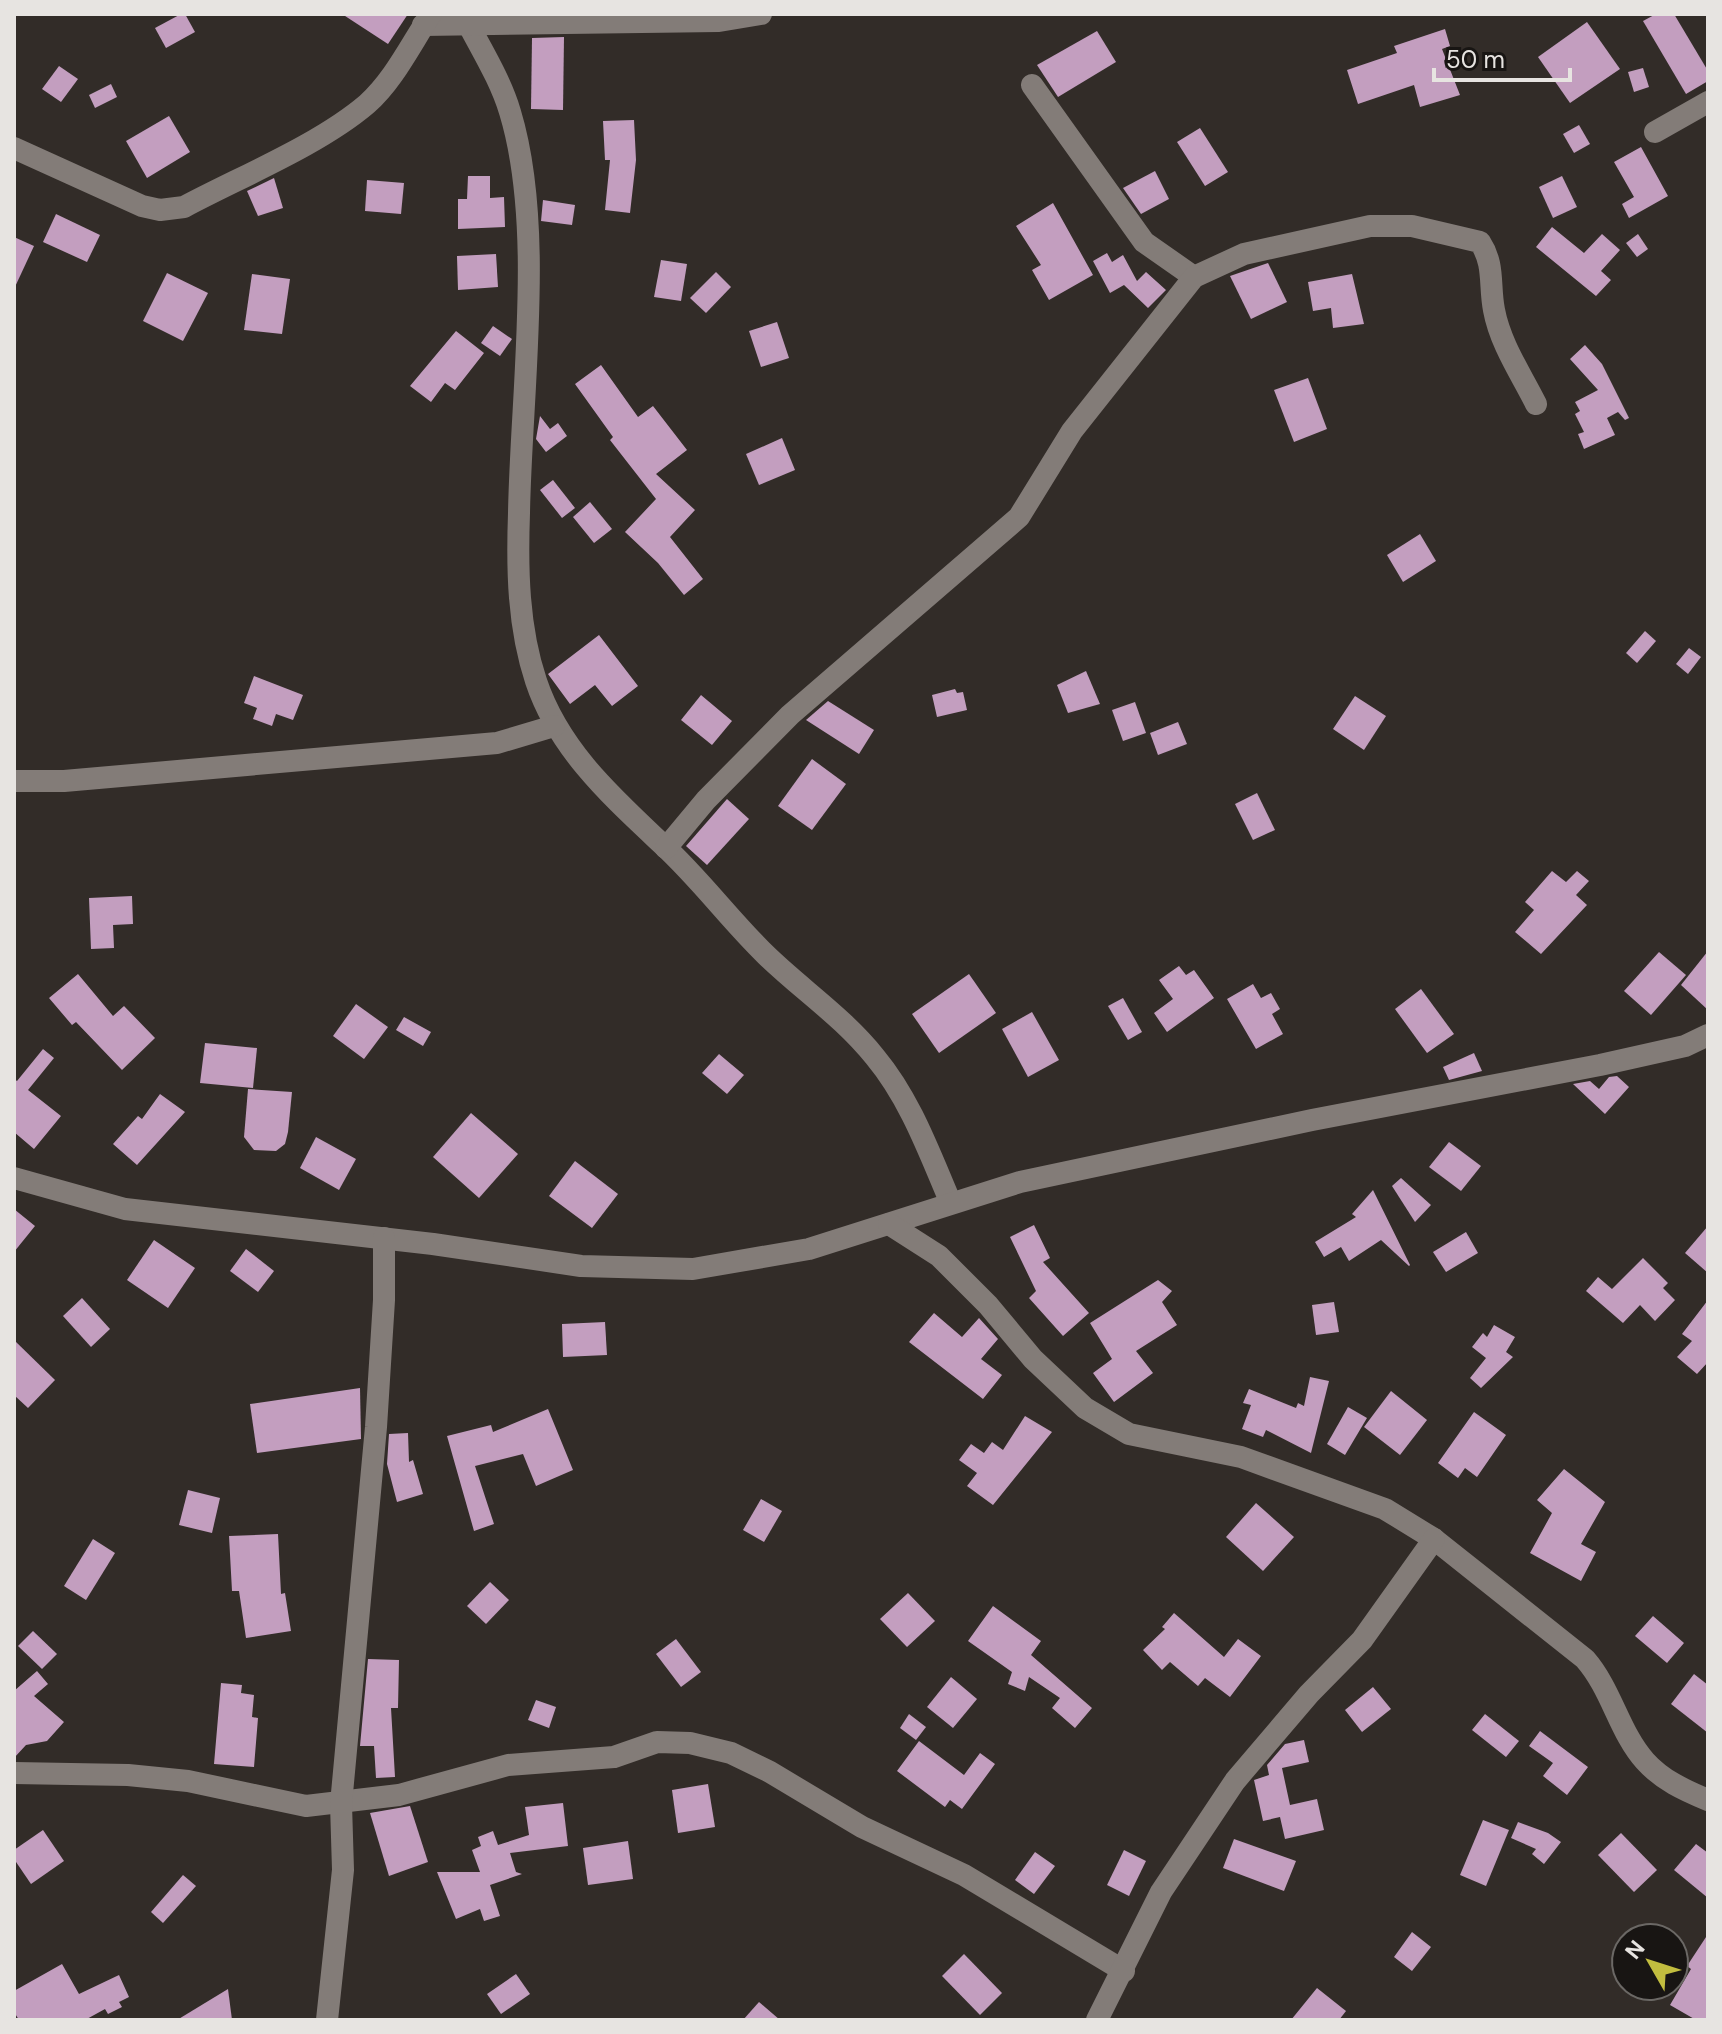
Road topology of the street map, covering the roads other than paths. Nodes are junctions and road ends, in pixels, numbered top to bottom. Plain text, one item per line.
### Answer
1 (761, 14) edge
2 (466, 19) edge
3 (427, 20) edge
4 (1032, 85) dead end
5 (1708, 102) edge
6 (1655, 132) dead end
7 (14, 148) edge
8 (1194, 277) junction
9 (1536, 404) dead end
10 (554, 726) junction
11 (14, 781) edge
12 (666, 848) junction
13 (1708, 1035) edge
14 (14, 1178) edge
15 (950, 1201) junction
16 (889, 1224) junction
17 (384, 1238) junction
18 (1434, 1539) junction
19 (14, 1773) edge
20 (1708, 1800) edge
21 (341, 1804) junction
22 (1124, 1971) junction
23 (327, 2020) edge
24 (1097, 2020) edge

1 - 2 street
2 - 3 street
2 - 10 street
3 - 7 street
4 - 8 street
5 - 6 street
8 - 9 street
8 - 12 street
10 - 11 street
10 - 12 street
12 - 15 street
13 - 15 street
14 - 17 street
15 - 16 street
16 - 17 street
16 - 18 street
17 - 21 street
18 - 20 street
18 - 22 street
19 - 21 street
21 - 22 street
21 - 23 street
22 - 24 street

